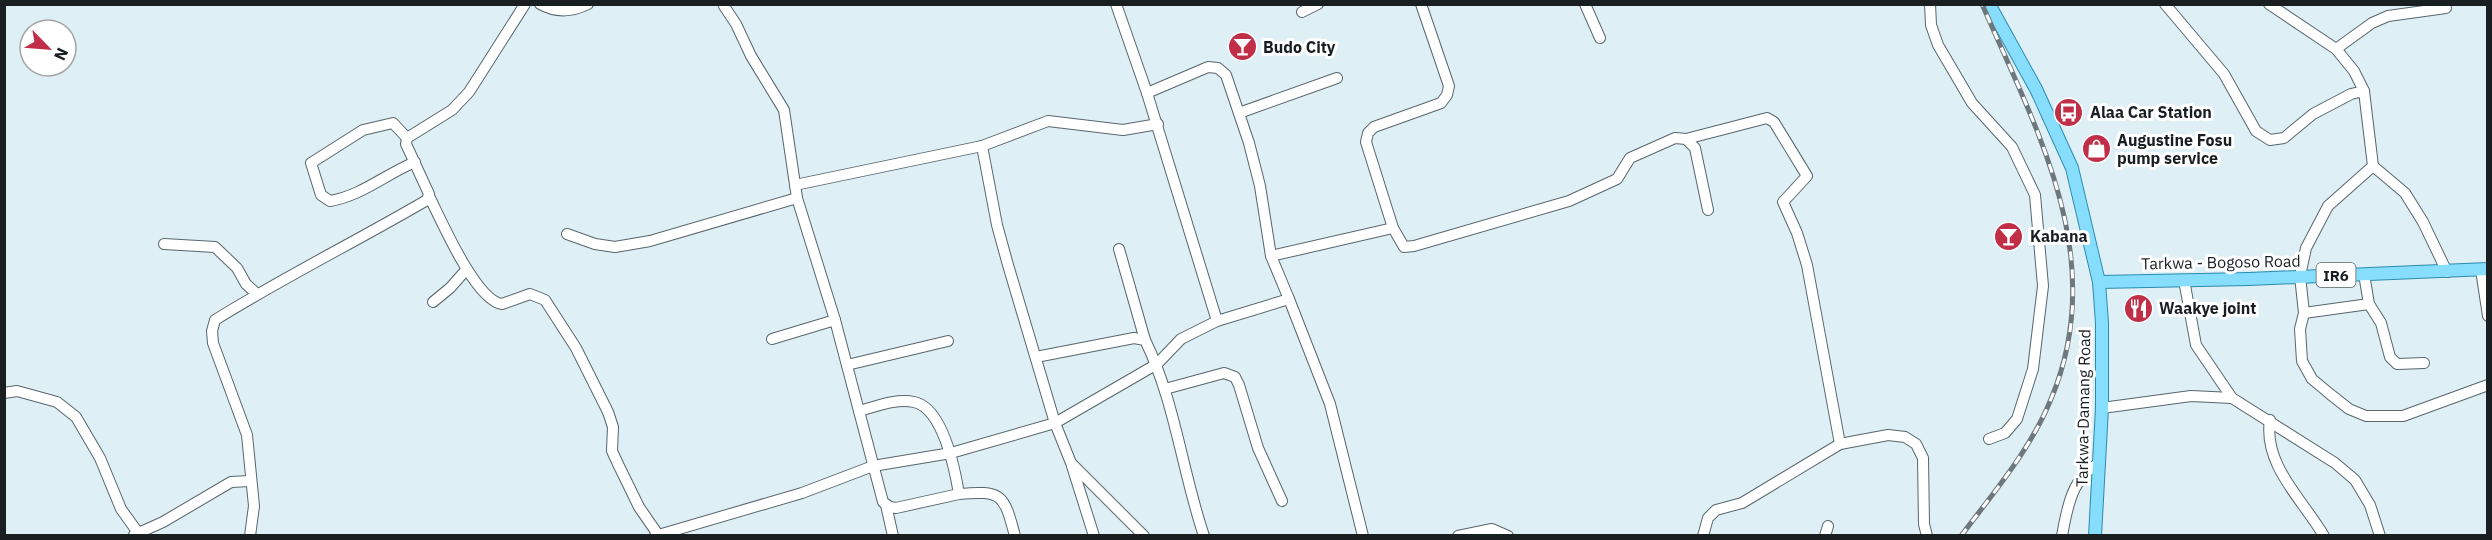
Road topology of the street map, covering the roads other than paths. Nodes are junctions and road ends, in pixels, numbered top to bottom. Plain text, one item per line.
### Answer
1 (525, 4) edge
2 (540, 4) edge
3 (588, 4) edge
4 (1116, 4) edge
5 (1318, 4) edge
6 (1421, 4) edge
7 (1586, 4) edge
8 (1930, 4) edge
9 (1989, 4) edge
10 (2165, 4) edge
11 (2270, 4) edge
12 (724, 6) edge
13 (2446, 8) dead end
14 (1302, 12) dead end
15 (1600, 38) dead end
16 (2336, 49) junction
17 (1337, 78) dead end
18 (2364, 91) junction
19 (1147, 93) junction
20 (1239, 112) junction
21 (1158, 124) junction
22 (407, 138) junction
23 (1686, 139) junction
24 (982, 146) junction
25 (415, 162) junction
26 (2373, 166) junction
27 (795, 185) junction
28 (430, 198) junction
29 (797, 198) junction
30 (1708, 210) dead end
31 (1393, 228) junction
32 (567, 234) dead end
33 (164, 244) dead end
34 (1119, 249) dead end
35 (1271, 256) junction
36 (2484, 269) edge
37 (466, 270) junction
38 (2447, 272) junction
39 (2364, 274) junction
40 (2300, 276) junction
41 (2184, 280) junction
42 (2099, 282) junction
43 (257, 294) junction
44 (1289, 299) junction
45 (433, 302) dead end
46 (2369, 304) junction
47 (2304, 313) junction
48 (2487, 316) edge
49 (835, 320) junction
50 (1217, 321) junction
51 (772, 339) dead end
52 (1145, 340) junction
53 (948, 341) dead end
54 (1036, 357) junction
55 (2424, 363) dead end
56 (1157, 364) junction
57 (847, 365) junction
58 (2487, 385) edge
59 (1165, 389) junction
60 (4, 393) edge
61 (2232, 398) junction
62 (2102, 408) junction
63 (859, 411) junction
64 (2270, 420) junction
65 (1055, 423) junction
66 (1989, 439) dead end
67 (1840, 444) junction
68 (951, 453) junction
69 (1071, 463) junction
70 (2100, 463) junction
71 (873, 466) junction
72 (250, 481) junction
73 (958, 494) junction
74 (1282, 501) dead end
75 (886, 505) junction
76 (136, 535) edge
77 (658, 535) edge
78 (250, 536) edge
79 (893, 536) edge
80 (1015, 536) edge
81 (1094, 536) edge
82 (1144, 536) edge
83 (1204, 536) edge
84 (1363, 536) edge
85 (1458, 536) edge
86 (1508, 536) edge
87 (1702, 536) edge
88 (1927, 536) edge
89 (2062, 536) edge
90 (2095, 536) edge
91 (2324, 536) edge
92 (2380, 536) edge

1 - 22 street
2 - 3 street
4 - 19 street
5 - 14 street
6 - 31 street
7 - 15 street
8 - 66 street
9 - 42 main road, Tarkwa-Damang Road
10 - 18 street
11 - 16 street
12 - 27 street
13 - 16 street
16 - 18 street
17 - 20 street
18 - 26 street
19 - 20 street
19 - 21 street
20 - 35 street
21 - 24 street
21 - 50 street
22 - 25 street
22 - 25 street
23 - 30 street
23 - 31 street
23 - 67 street
24 - 27 street
24 - 54 street
25 - 28 street
26 - 38 street
26 - 40 street
27 - 29 street
28 - 37 street
28 - 43 street
29 - 32 street
29 - 49 street
31 - 35 street
33 - 43 street
34 - 52 street
35 - 44 street
36 - 38 main road, Tarkwa - Bogoso Road / IR6
36 - 48 street
37 - 45 street
37 - 77 street
38 - 39 main road, Tarkwa - Bogoso Road / IR6
39 - 40 main road, Tarkwa - Bogoso Road / IR6
39 - 46 street
40 - 41 main road, Tarkwa - Bogoso Road / IR6
40 - 47 street
41 - 42 main road, Tarkwa - Bogoso Road / IR6
41 - 61 street
42 - 62 main road, Tarkwa-Damang Road
43 - 72 street
44 - 50 street
44 - 84 street
46 - 47 street
46 - 55 street
47 - 58 street
49 - 51 street
49 - 57 street
50 - 56 street
52 - 54 street
52 - 56 street
53 - 57 street
54 - 65 street
56 - 59 street
56 - 65 street
57 - 63 street
59 - 74 street
59 - 83 street
60 - 76 street
61 - 62 street
61 - 64 street
62 - 70 main road, Tarkwa-Damang Road
63 - 68 street
63 - 71 street
64 - 91 street
64 - 92 street
65 - 68 street
65 - 69 street
67 - 87 street
67 - 88 street
68 - 71 street
68 - 73 street
69 - 81 street
69 - 82 street
70 - 89 street
70 - 90 main road, Tarkwa-Damang Road
71 - 75 street
71 - 77 street
72 - 76 street
72 - 78 street
73 - 75 street
73 - 80 street
75 - 79 street
85 - 86 street

